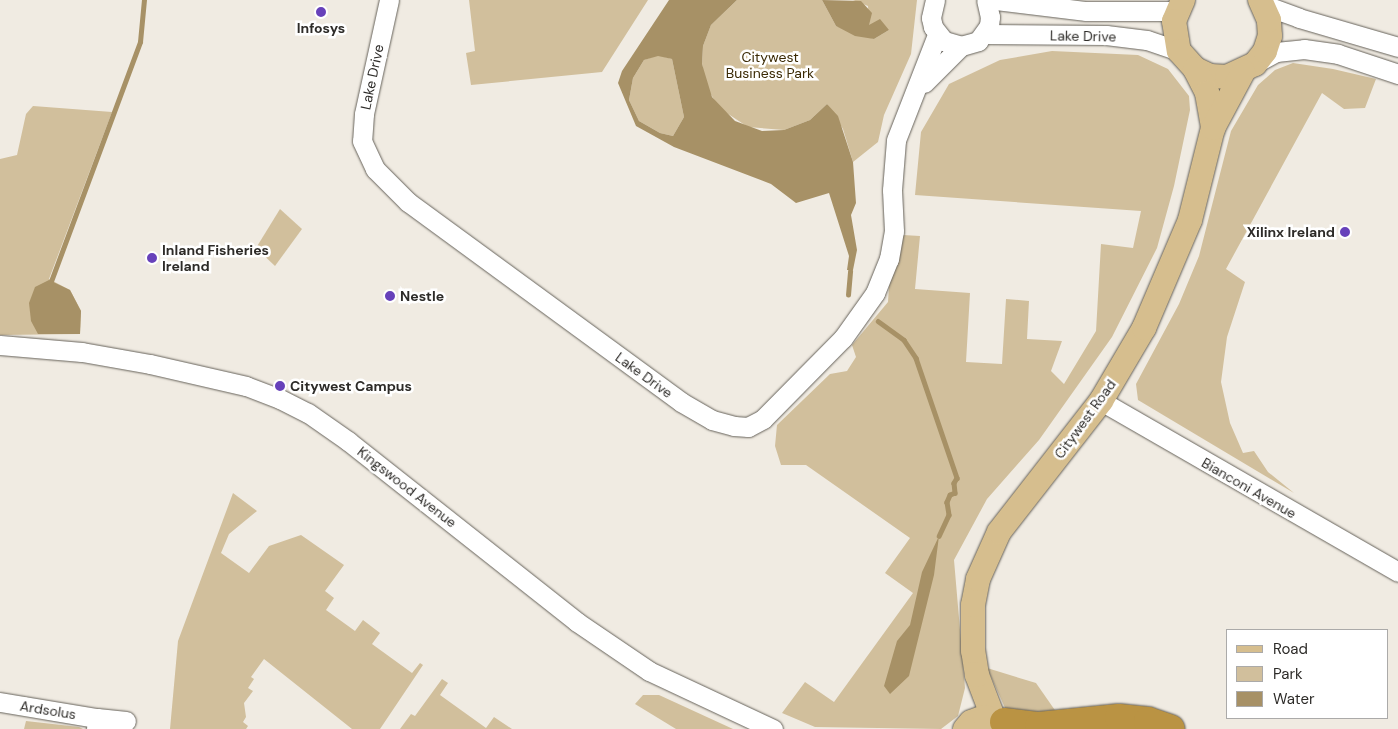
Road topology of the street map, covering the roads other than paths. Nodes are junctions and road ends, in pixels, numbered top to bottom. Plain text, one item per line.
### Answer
1 (388, 0) edge
2 (935, 0) edge
3 (986, 0) edge
4 (996, 0) edge
5 (1262, 2) edge
6 (1180, 6) edge
7 (984, 34) junction
8 (938, 35) junction
9 (960, 46) junction
10 (1398, 46) edge
11 (1179, 51) junction
12 (1249, 68) junction
13 (1195, 69) junction
14 (1398, 74) edge
15 (916, 92) junction
16 (1213, 128) junction
17 (0, 345) edge
18 (1101, 401) junction
19 (1398, 572) edge
20 (0, 702) edge
21 (126, 721) dead end
22 (96, 724) edge
23 (989, 724) edge
24 (773, 729) edge
25 (1171, 729) edge

1 - 15 street, Lake Drive
2 - 8 street
3 - 7 street
4 - 6 street, Lake Drive
5 - 10 street
5 - 12 main road, Citywest Road
6 - 11 main road
7 - 9 street
7 - 11 street, Lake Drive
8 - 9 street
8 - 15 street, Lake Drive
9 - 15 street, Lake Drive
11 - 13 main road, Citywest Road
12 - 13 main road
12 - 14 street
12 - 16 main road, Citywest Road
13 - 16 main road, Citywest Road
16 - 18 main road, Citywest Road
17 - 24 street, Kingswood Avenue
18 - 19 street, Bianconi Avenue
18 - 23 main road, Citywest Road
20 - 22 street, Ardsolus
21 - 22 street, Ardsolus
23 - 25 highway

